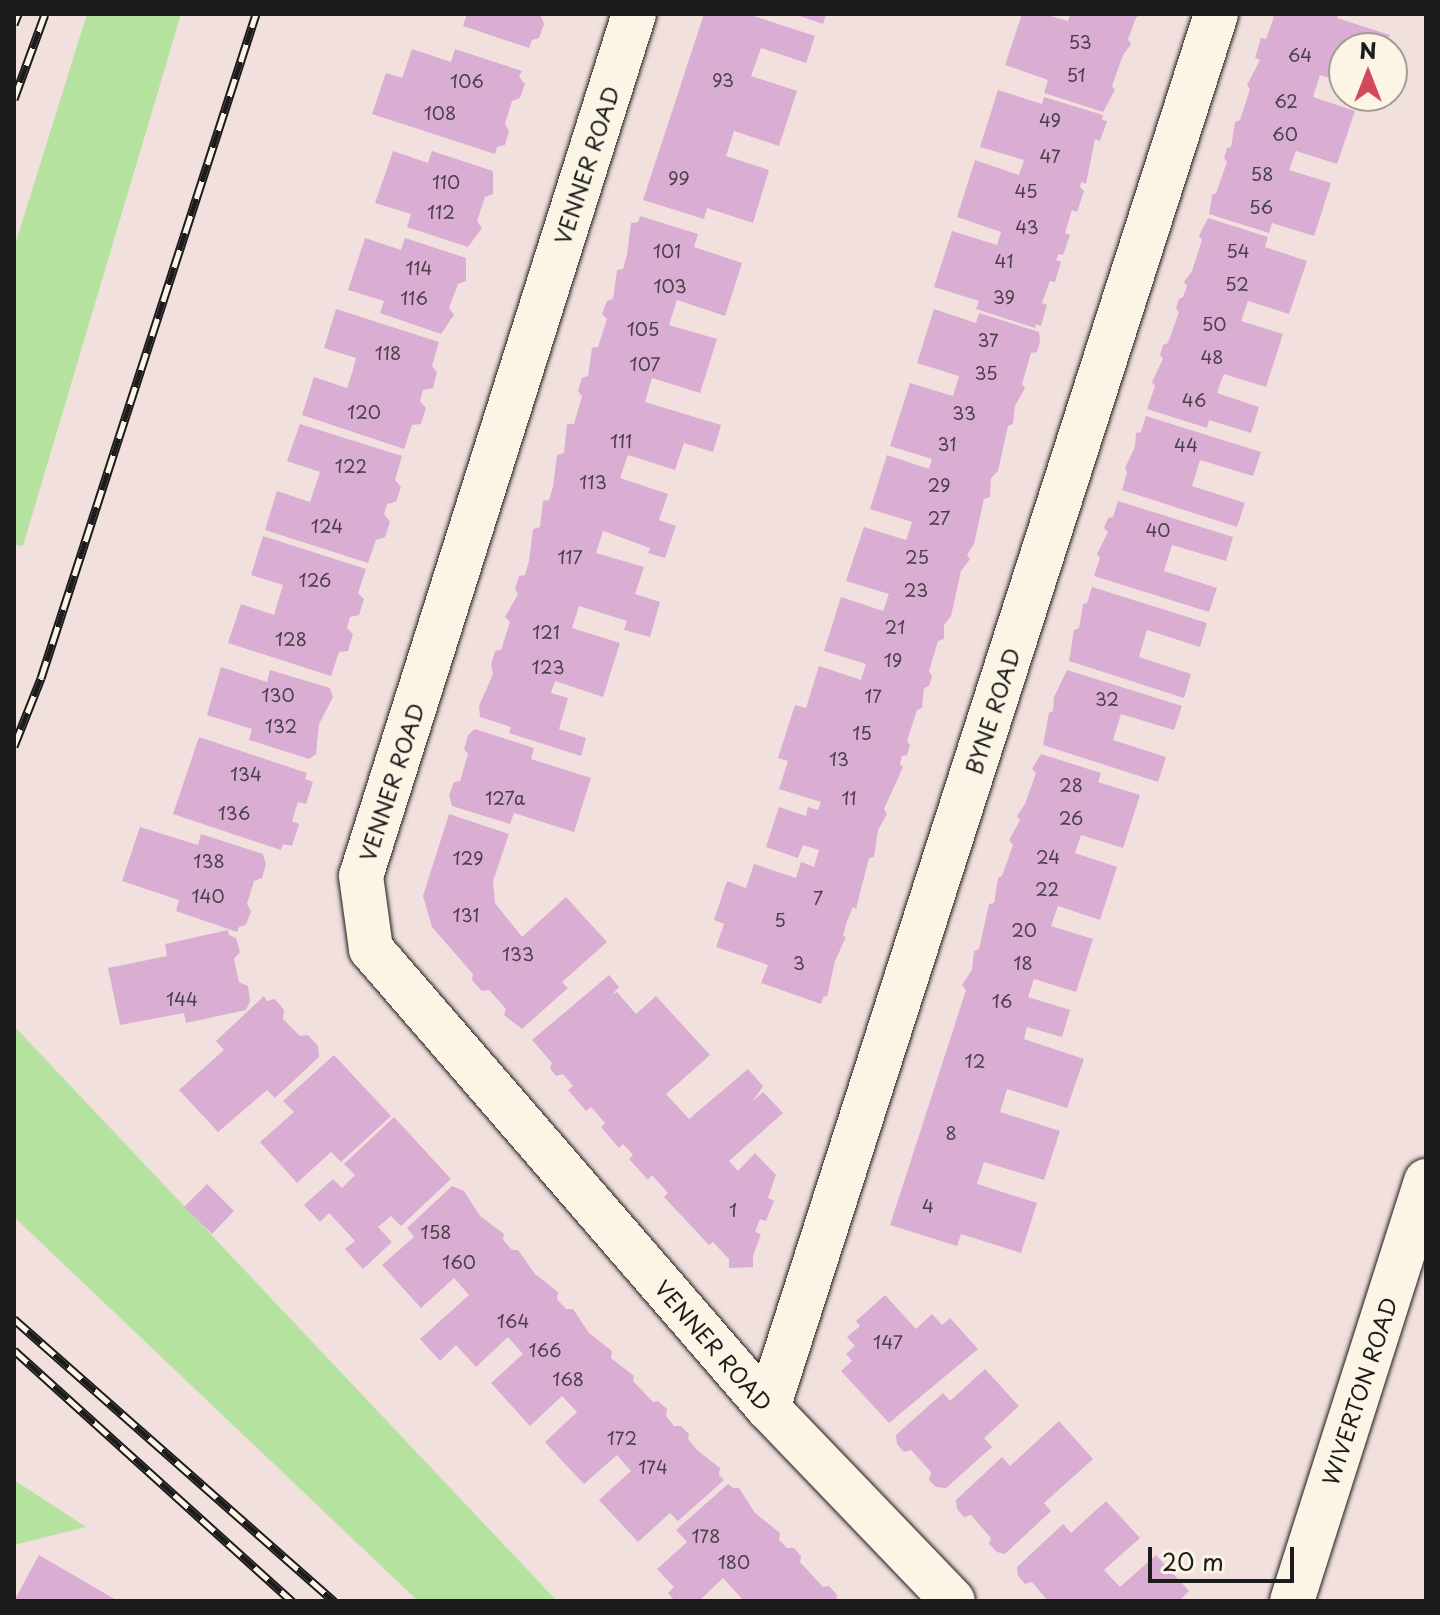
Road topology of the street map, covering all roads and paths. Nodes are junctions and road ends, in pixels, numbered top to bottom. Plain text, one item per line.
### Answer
1 (634, 14) edge
2 (1216, 14) edge
3 (1426, 1181) edge
4 (768, 1408) junction
5 (953, 1601) edge
6 (1292, 1601) edge

1 - 4 street, VENNER ROAD
2 - 4 street, BYNE ROAD
3 - 6 street, WIVERTON ROAD
4 - 5 street, VENNER ROAD

